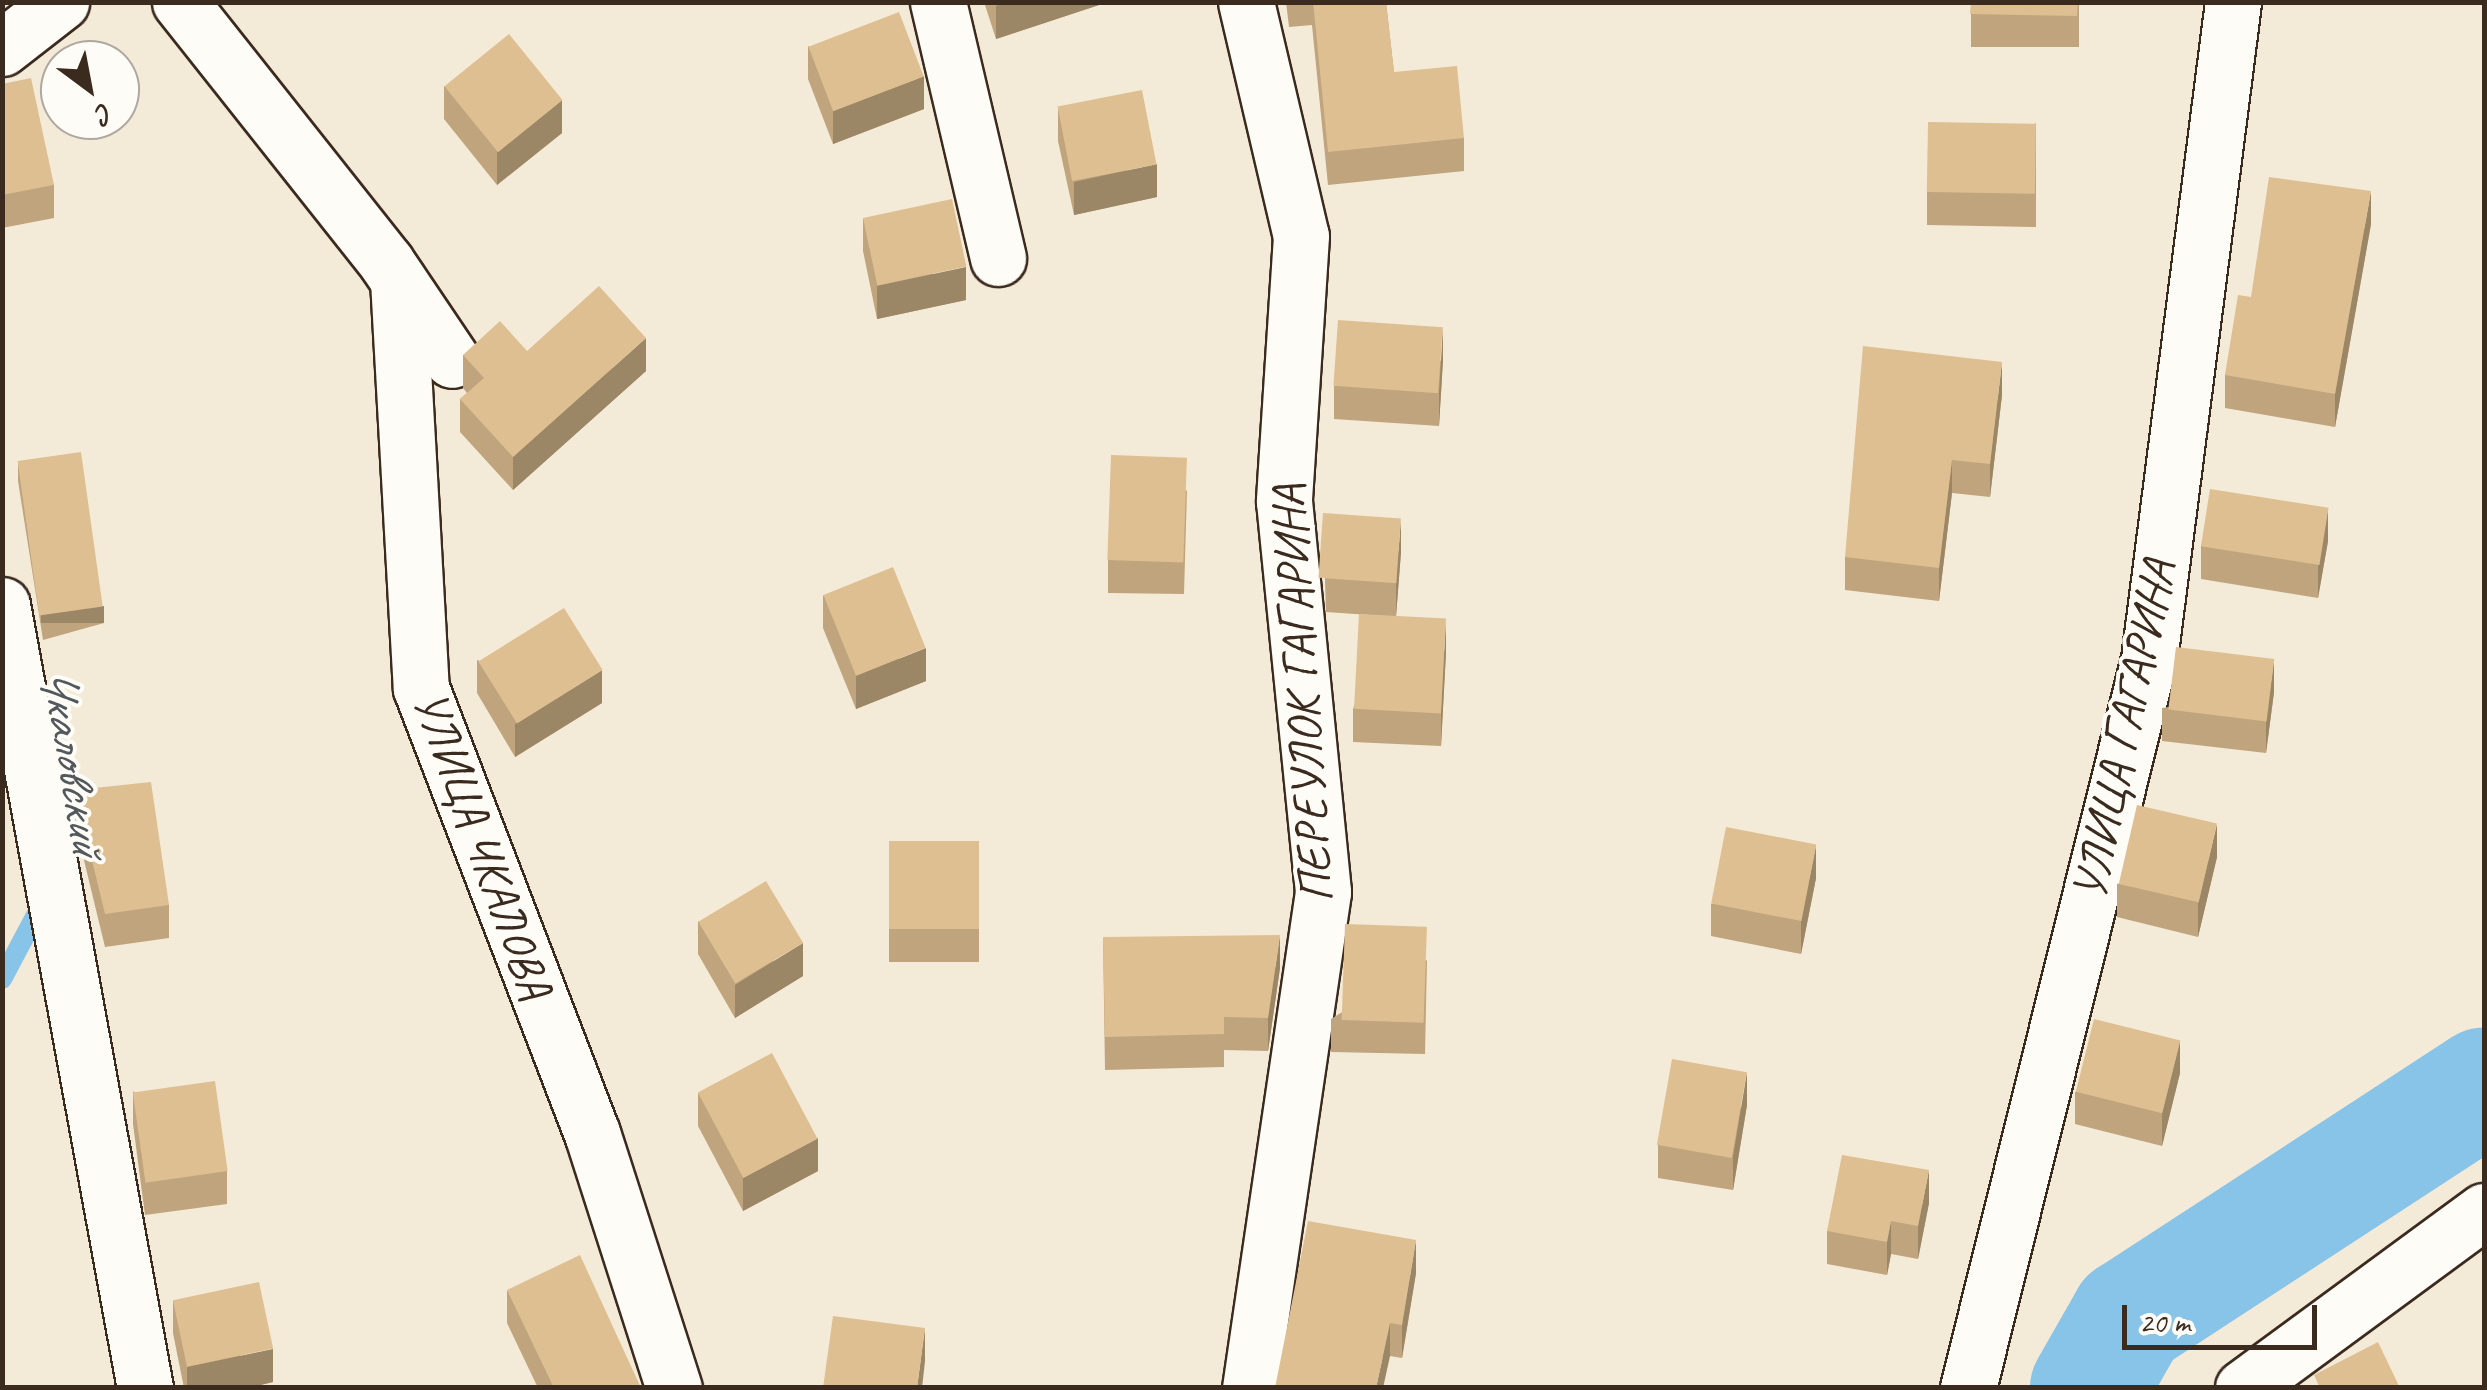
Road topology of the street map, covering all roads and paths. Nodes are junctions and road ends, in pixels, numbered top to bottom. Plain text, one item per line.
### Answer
1 (60, 2) edge
2 (180, 2) edge
3 (938, 2) edge
4 (1246, 2) edge
5 (2233, 2) edge
6 (2, 48) edge
7 (998, 258) dead end
8 (398, 280) junction
9 (452, 360) dead end
10 (2, 604) edge
11 (2484, 1212) edge
12 (145, 1388) edge
13 (674, 1388) edge
14 (1250, 1388) edge
15 (1968, 1388) edge
16 (2243, 1388) edge

1 - 6 street
2 - 8 street
3 - 7 street
4 - 14 street, ПЕРЕУЛОК ГАГАРИНА
5 - 15 street, УЛИЦА ГАГАРИНА
8 - 9 street
8 - 13 street, УЛИЦА ЧКАЛОВА
10 - 12 street
11 - 16 street

